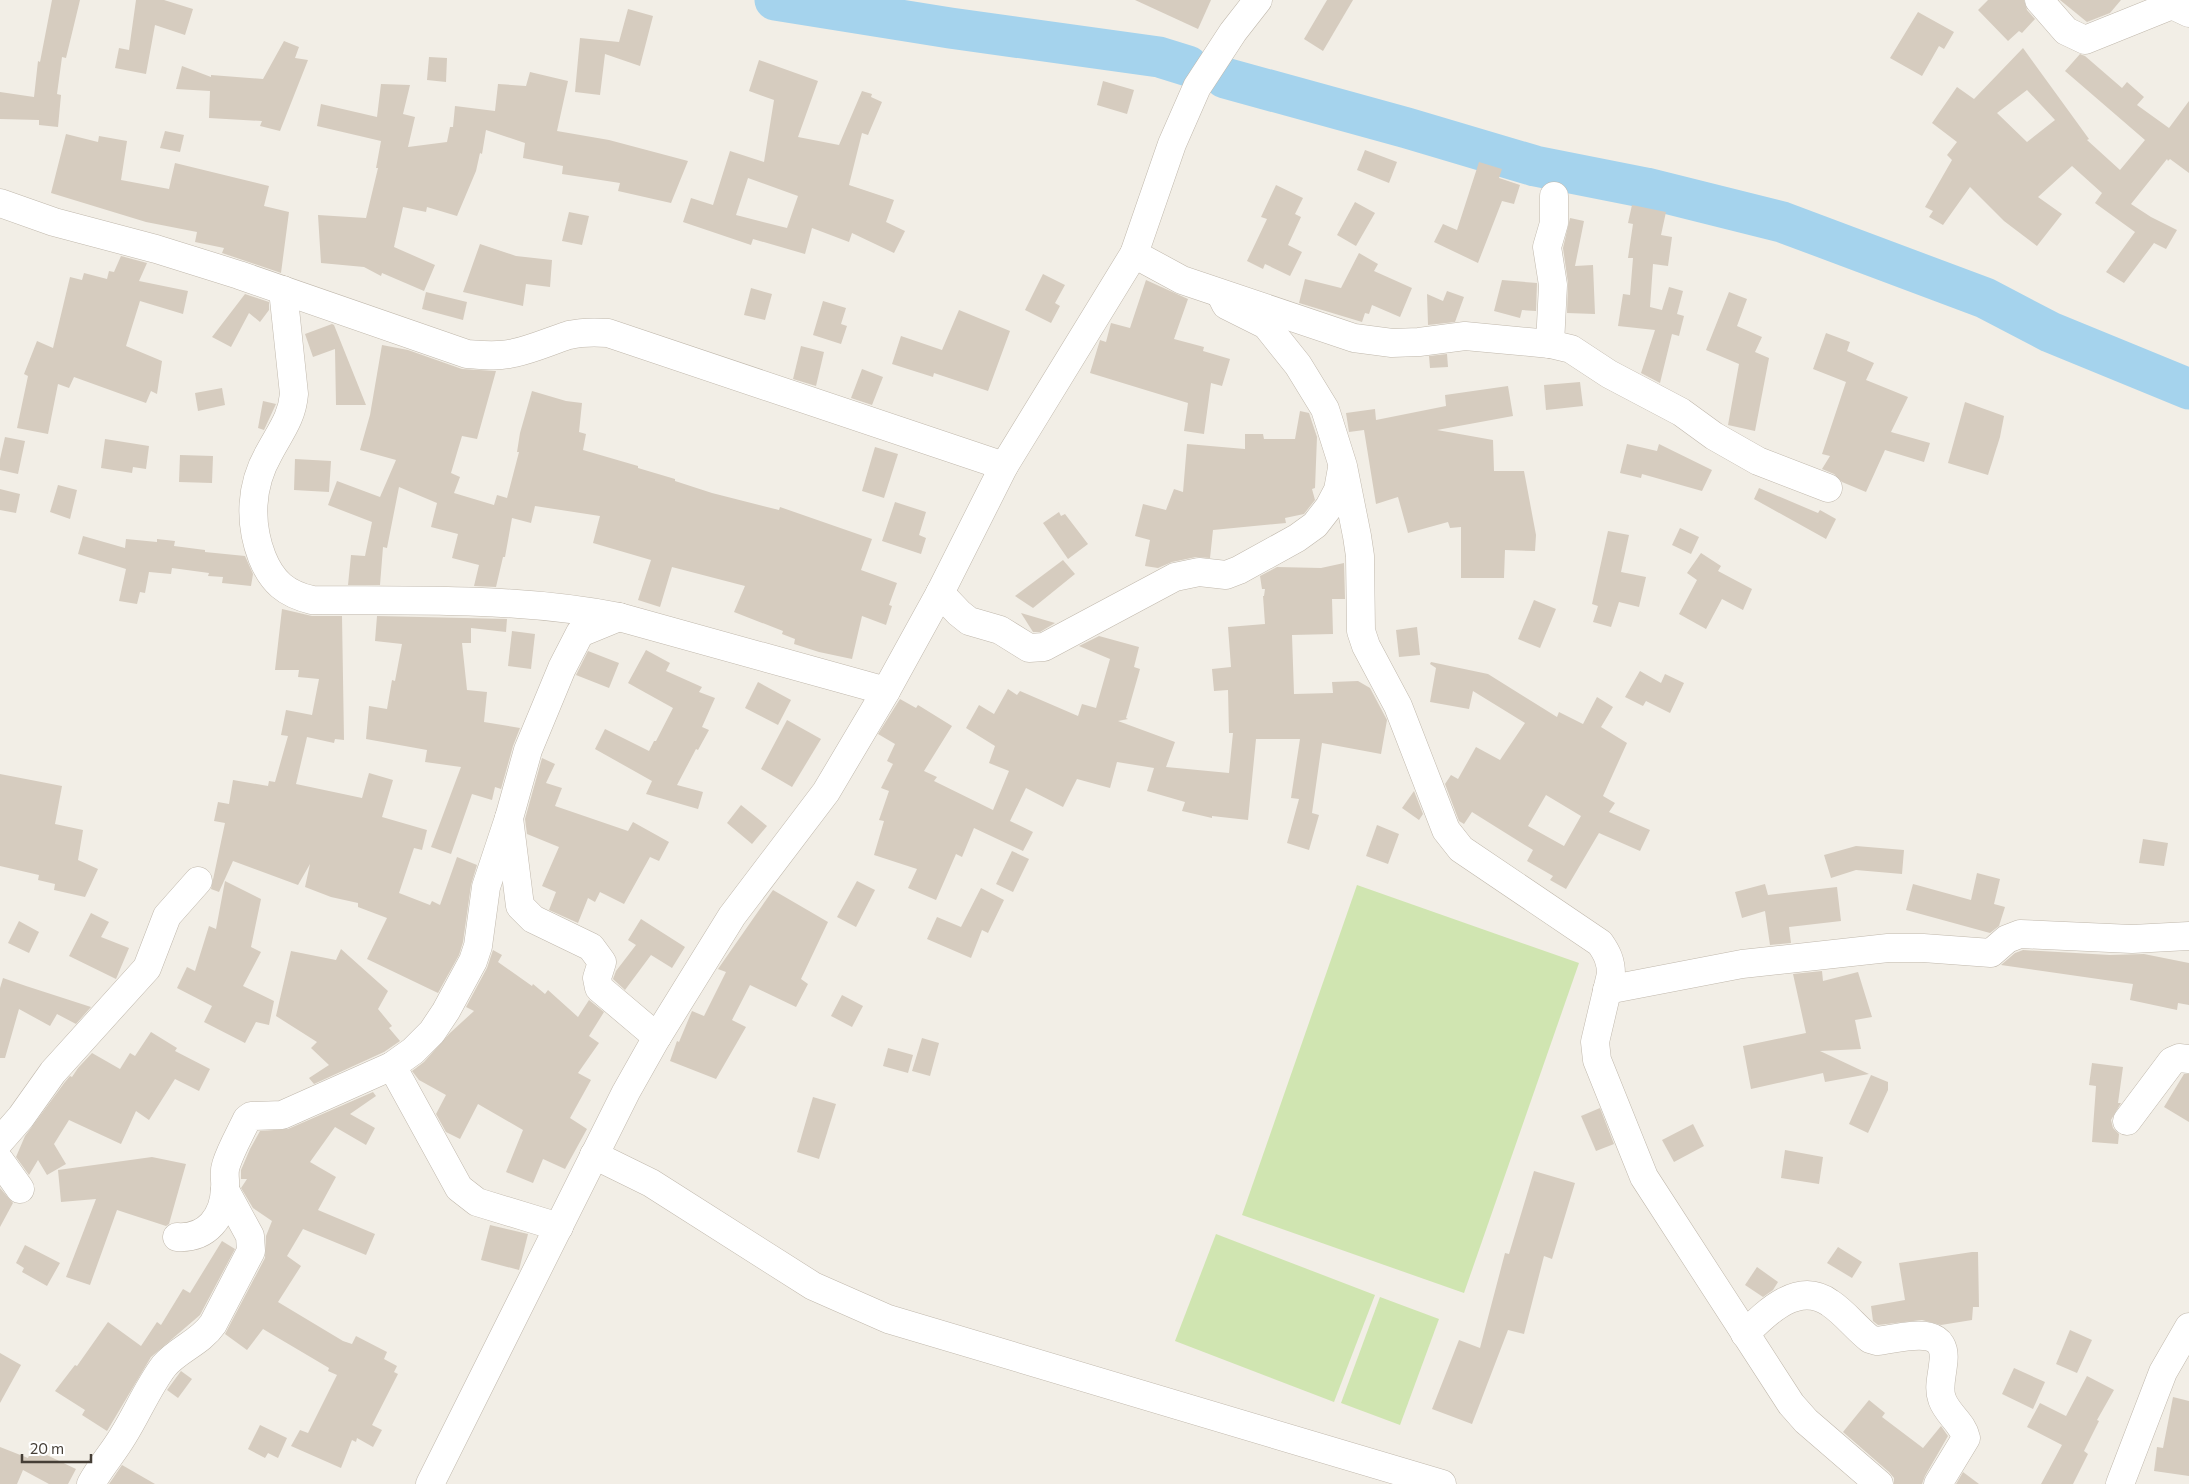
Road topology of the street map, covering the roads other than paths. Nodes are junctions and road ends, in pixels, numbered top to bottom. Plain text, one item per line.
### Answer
1 (1258, 0) edge
2 (2039, 0) edge
3 (2189, 13) edge
4 (1554, 196) dead end
5 (0, 203) edge
6 (1134, 254) junction
7 (283, 290) junction
8 (1221, 295) junction
9 (1550, 344) junction
10 (1004, 466) junction
11 (1343, 466) junction
12 (1828, 488) dead end
13 (940, 593) junction
14 (619, 617) junction
15 (886, 691) junction
16 (509, 818) junction
17 (198, 881) dead end
18 (2189, 936) edge
19 (1608, 990) junction
20 (657, 1037) junction
21 (2189, 1059) edge
22 (392, 1066) junction
23 (2127, 1121) dead end
24 (0, 1141) edge
25 (594, 1155) junction
26 (0, 1161) edge
27 (20, 1189) dead end
28 (226, 1190) junction
29 (559, 1227) junction
30 (177, 1237) dead end
31 (2189, 1328) edge
32 (1745, 1334) junction
33 (1409, 1479) edge
34 (91, 1484) edge
35 (430, 1484) edge
36 (1442, 1484) edge
37 (1879, 1484) edge
38 (1938, 1484) edge
39 (2120, 1484) edge

1 - 6 street
2 - 3 street
4 - 9 street
5 - 7 street
6 - 8 street
6 - 10 street
7 - 10 street
7 - 14 street
8 - 9 street
8 - 11 street
9 - 12 street
10 - 13 street
11 - 13 street
11 - 19 street
13 - 15 street
14 - 15 street
14 - 16 street
15 - 20 street
16 - 20 street
16 - 22 street
17 - 24 street
18 - 19 street
19 - 32 street
20 - 25 street
21 - 23 street
22 - 28 street
22 - 29 street
25 - 29 street
25 - 33 street
26 - 27 street
28 - 30 street
28 - 34 street
29 - 35 street
31 - 39 street
32 - 37 street
32 - 38 street
33 - 36 street

